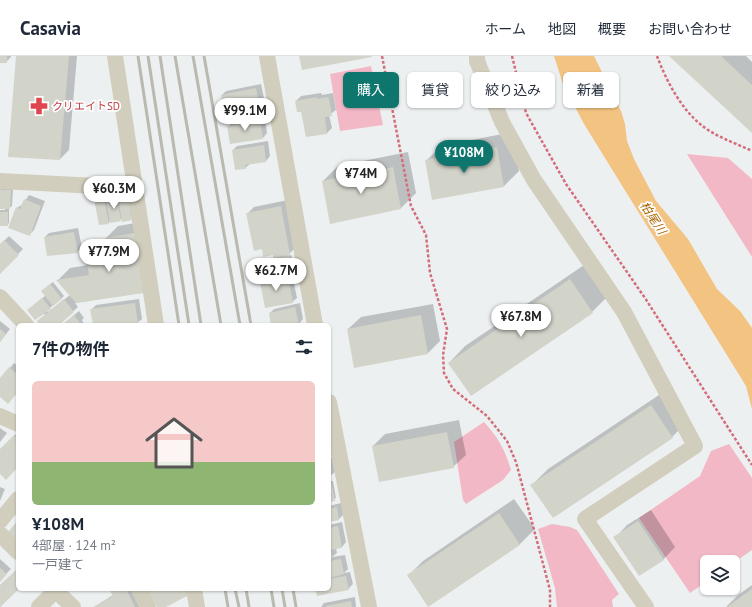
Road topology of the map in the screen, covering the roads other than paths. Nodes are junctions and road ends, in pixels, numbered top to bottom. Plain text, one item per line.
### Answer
1 (115, 56) edge
2 (267, 56) edge
3 (477, 56) edge
4 (0, 181) edge
5 (136, 188) junction
6 (0, 297) edge
7 (24, 323) edge
8 (156, 323) edge
9 (315, 323) edge
10 (331, 412) edge
11 (0, 416) edge
12 (16, 423) edge
13 (16, 501) edge
14 (0, 521) edge
15 (0, 534) edge
16 (16, 550) edge
17 (54, 591) edge
18 (56, 591) edge
19 (140, 591) edge
20 (39, 607) edge
21 (73, 607) edge
22 (148, 607) edge
23 (369, 607) edge
24 (646, 607) edge

1 - 5 street
2 - 9 street
3 - 24 street
4 - 5 street
5 - 8 street
6 - 7 street
10 - 23 street
11 - 12 street
13 - 14 street
15 - 16 street
17 - 20 street
18 - 21 street
19 - 22 street

